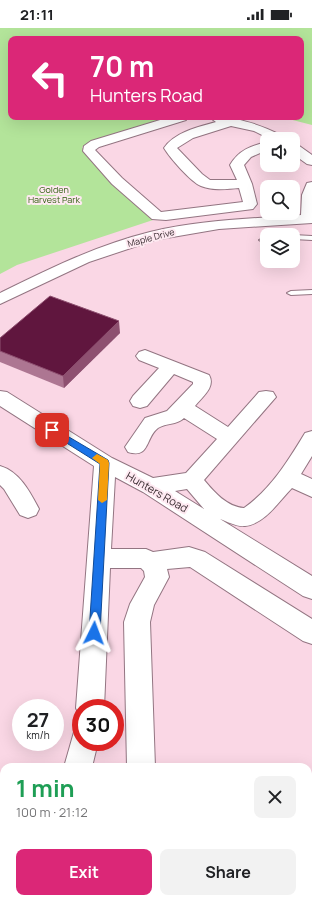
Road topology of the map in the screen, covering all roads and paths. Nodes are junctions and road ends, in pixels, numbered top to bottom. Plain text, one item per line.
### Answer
1 (172, 120) edge
2 (221, 120) edge
3 (230, 122) junction
4 (266, 132) edge
5 (260, 148) edge
6 (300, 153) edge
7 (312, 161) edge
8 (245, 184) junction
9 (312, 186) edge
10 (310, 219) edge
11 (300, 237) edge
12 (312, 238) edge
13 (312, 292) edge
14 (291, 293) dead end
15 (0, 299) edge
16 (145, 356) dead end
17 (171, 366) junction
18 (0, 397) edge
19 (266, 397) dead end
20 (140, 401) dead end
21 (183, 407) junction
22 (230, 437) junction
23 (312, 438) edge
24 (135, 447) dead end
25 (105, 463) junction
26 (0, 474) edge
27 (289, 477) junction
28 (192, 480) junction
29 (151, 486) junction
30 (312, 489) edge
31 (28, 509) dead end
32 (99, 558) junction
33 (150, 562) junction
34 (312, 589) edge
35 (312, 633) edge
36 (91, 699) edge
37 (141, 763) edge

1 - 8 street
2 - 3 street
3 - 4 street
3 - 8 street
5 - 8 street
6 - 7 street
9 - 10 street
10 - 15 street, Maple Drive
11 - 12 lane
13 - 14 lane
16 - 17 street
17 - 20 street
17 - 21 street
18 - 25 street, Hunters Road
19 - 22 street
21 - 22 street
21 - 24 street
22 - 28 street
23 - 27 street
25 - 29 street, Hunters Road
25 - 32 street
26 - 31 street
27 - 28 street
27 - 30 street
28 - 29 street
29 - 34 street, Hunters Road
32 - 33 street
32 - 36 street
33 - 35 street
33 - 37 street

